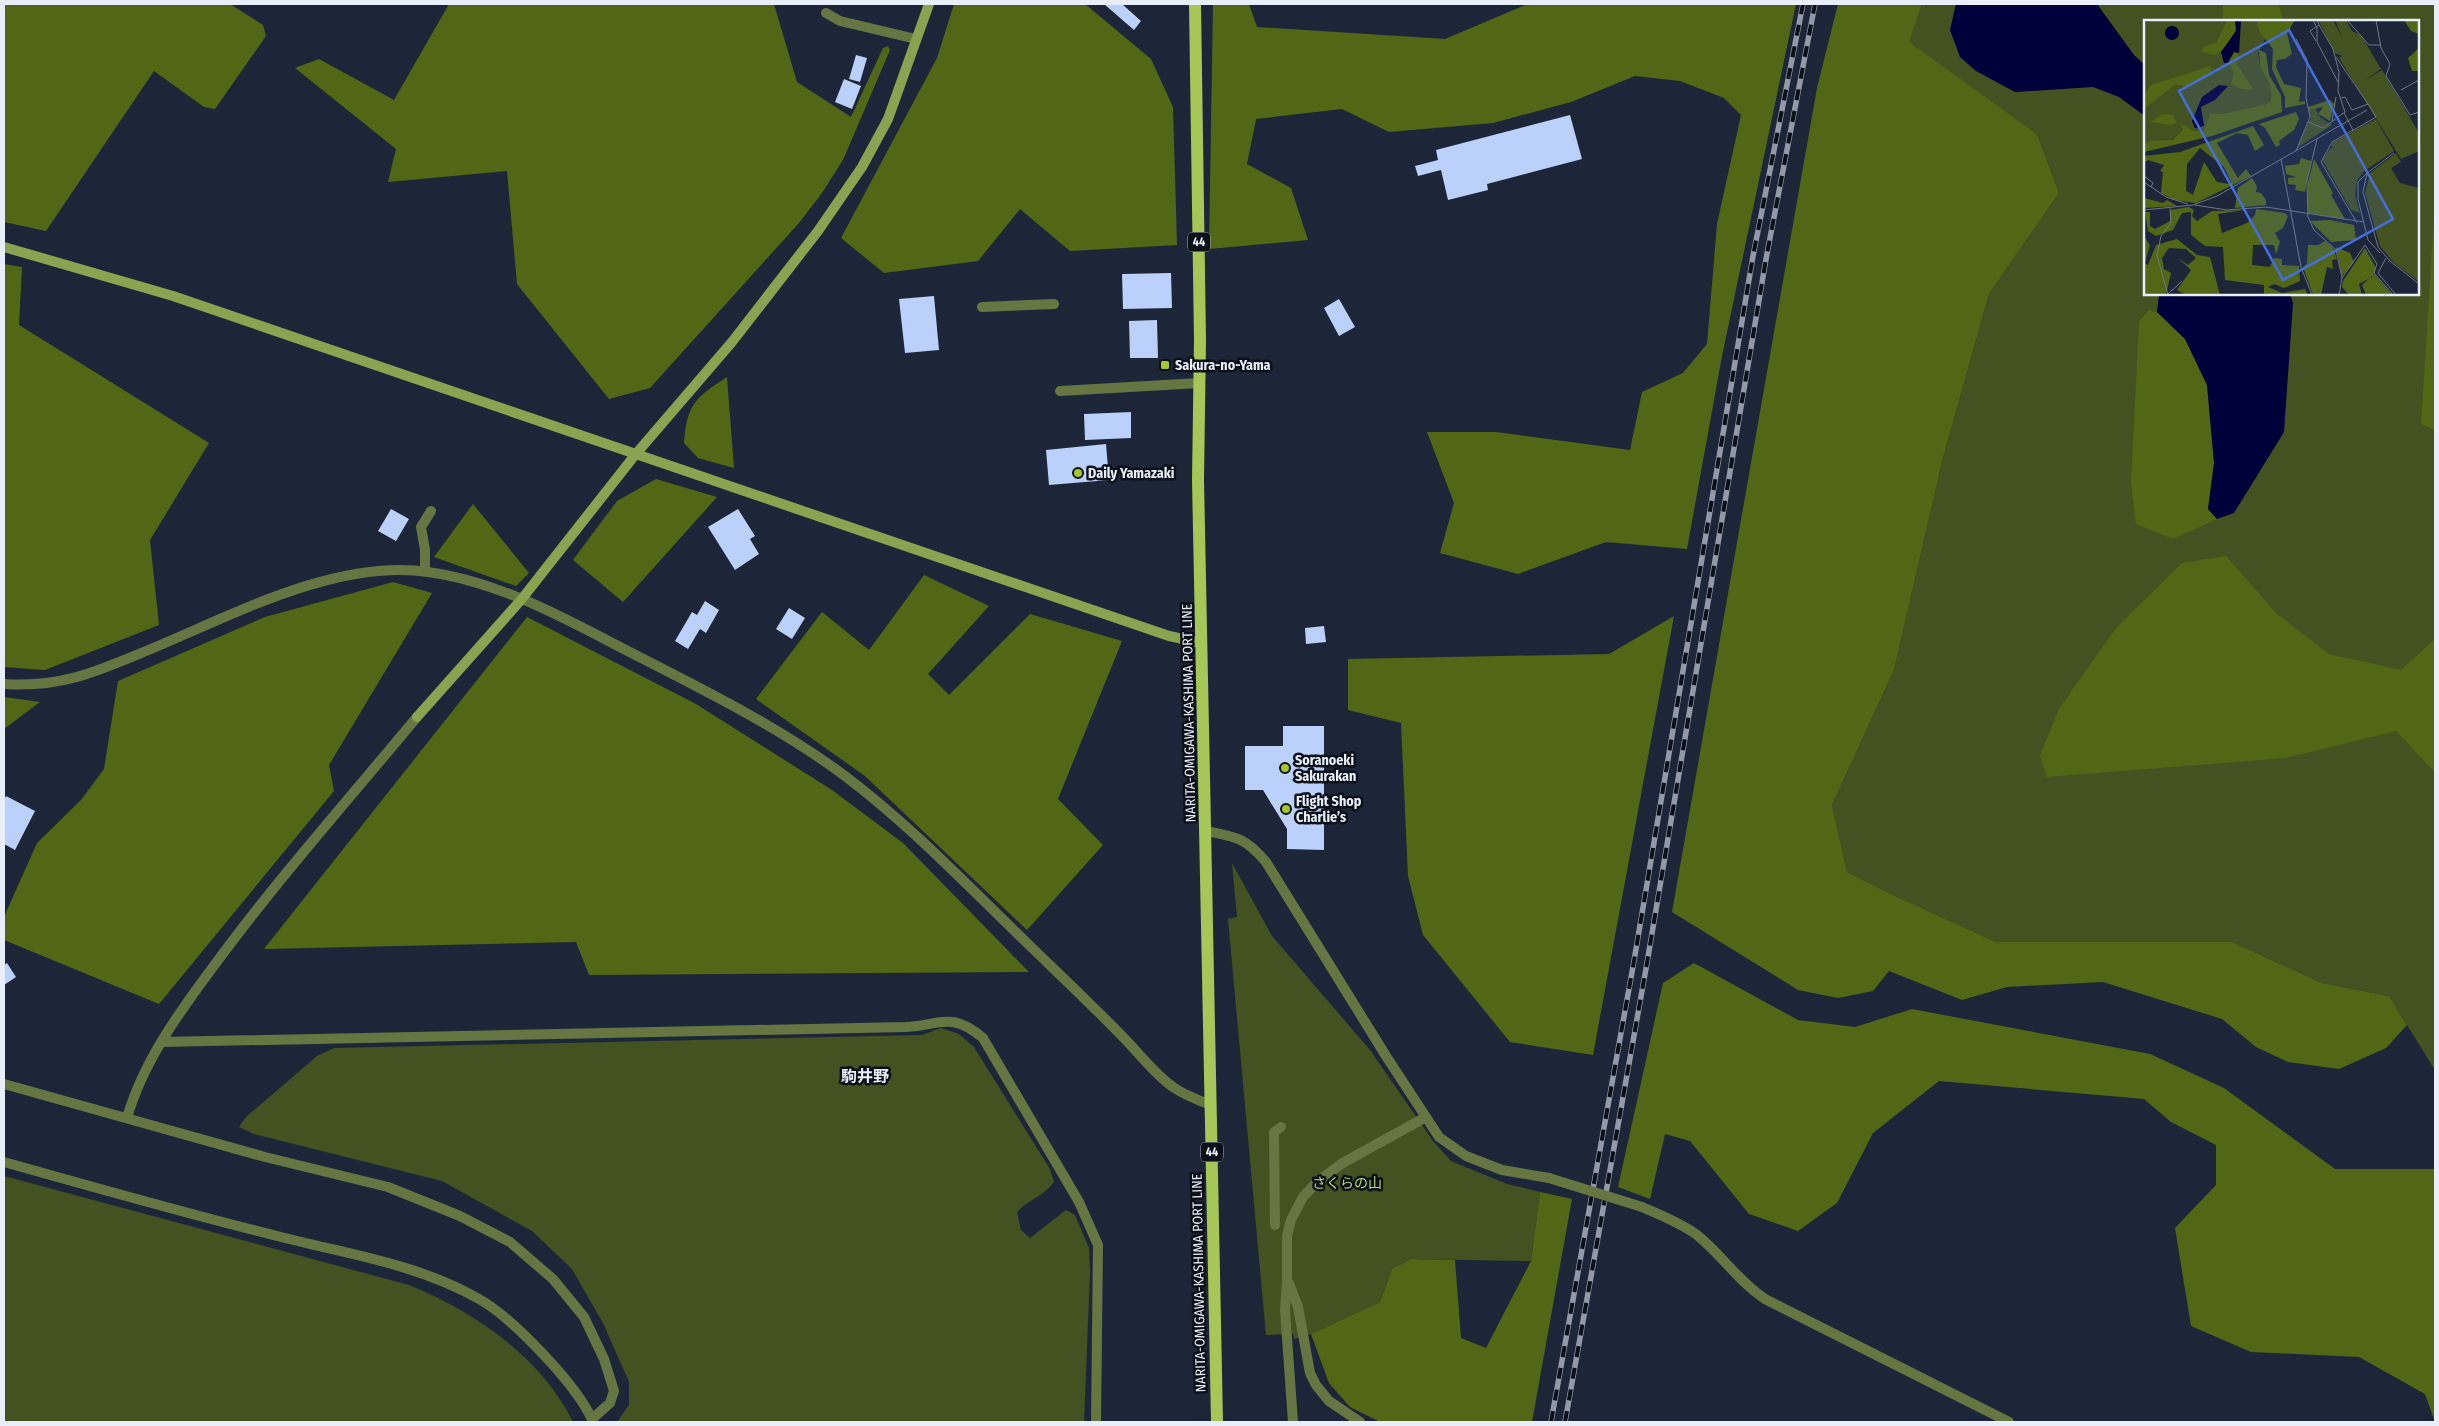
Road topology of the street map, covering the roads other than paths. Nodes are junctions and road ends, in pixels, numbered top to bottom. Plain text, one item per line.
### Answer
1 (929, 4) edge
2 (1195, 4) edge
3 (826, 13) dead end
4 (916, 39) junction
5 (4, 247) edge
6 (1054, 304) dead end
7 (982, 307) dead end
8 (1200, 383) junction
9 (1060, 392) dead end
10 (635, 455) junction
11 (431, 511) dead end
12 (425, 571) junction
13 (521, 600) junction
14 (1202, 643) junction
15 (4, 684) edge
16 (1206, 831) junction
17 (161, 1042) junction
18 (4, 1084) edge
19 (1211, 1105) junction
20 (1426, 1117) junction
21 (127, 1118) junction
22 (1281, 1127) dead end
23 (4, 1162) edge
24 (1275, 1225) dead end
25 (1287, 1280) junction
26 (593, 1421) edge
27 (1096, 1422) edge
28 (1217, 1422) edge
29 (1293, 1422) edge
30 (1360, 1422) edge
31 (2009, 1422) edge

1 - 4 street
2 - 8 main road, NARITA-OMIGAWA-KASHIMA PORT LINE / 44
3 - 4 street
4 - 10 street
5 - 10 street
6 - 7 street
8 - 9 street
8 - 14 main road, NARITA-OMIGAWA-KASHIMA PORT LINE / 44
10 - 13 street
10 - 14 street
11 - 12 street
12 - 13 street
12 - 15 street
13 - 17 street
13 - 19 street
14 - 16 main road, NARITA-OMIGAWA-KASHIMA PORT LINE / 44
16 - 19 main road, NARITA-OMIGAWA-KASHIMA PORT LINE / 44
16 - 20 street
17 - 21 street
17 - 27 street
18 - 21 street
19 - 28 main road, NARITA-OMIGAWA-KASHIMA PORT LINE / 44
20 - 25 street
20 - 31 street, bridge
21 - 26 street
22 - 24 street
23 - 26 street
25 - 29 street
25 - 30 street

